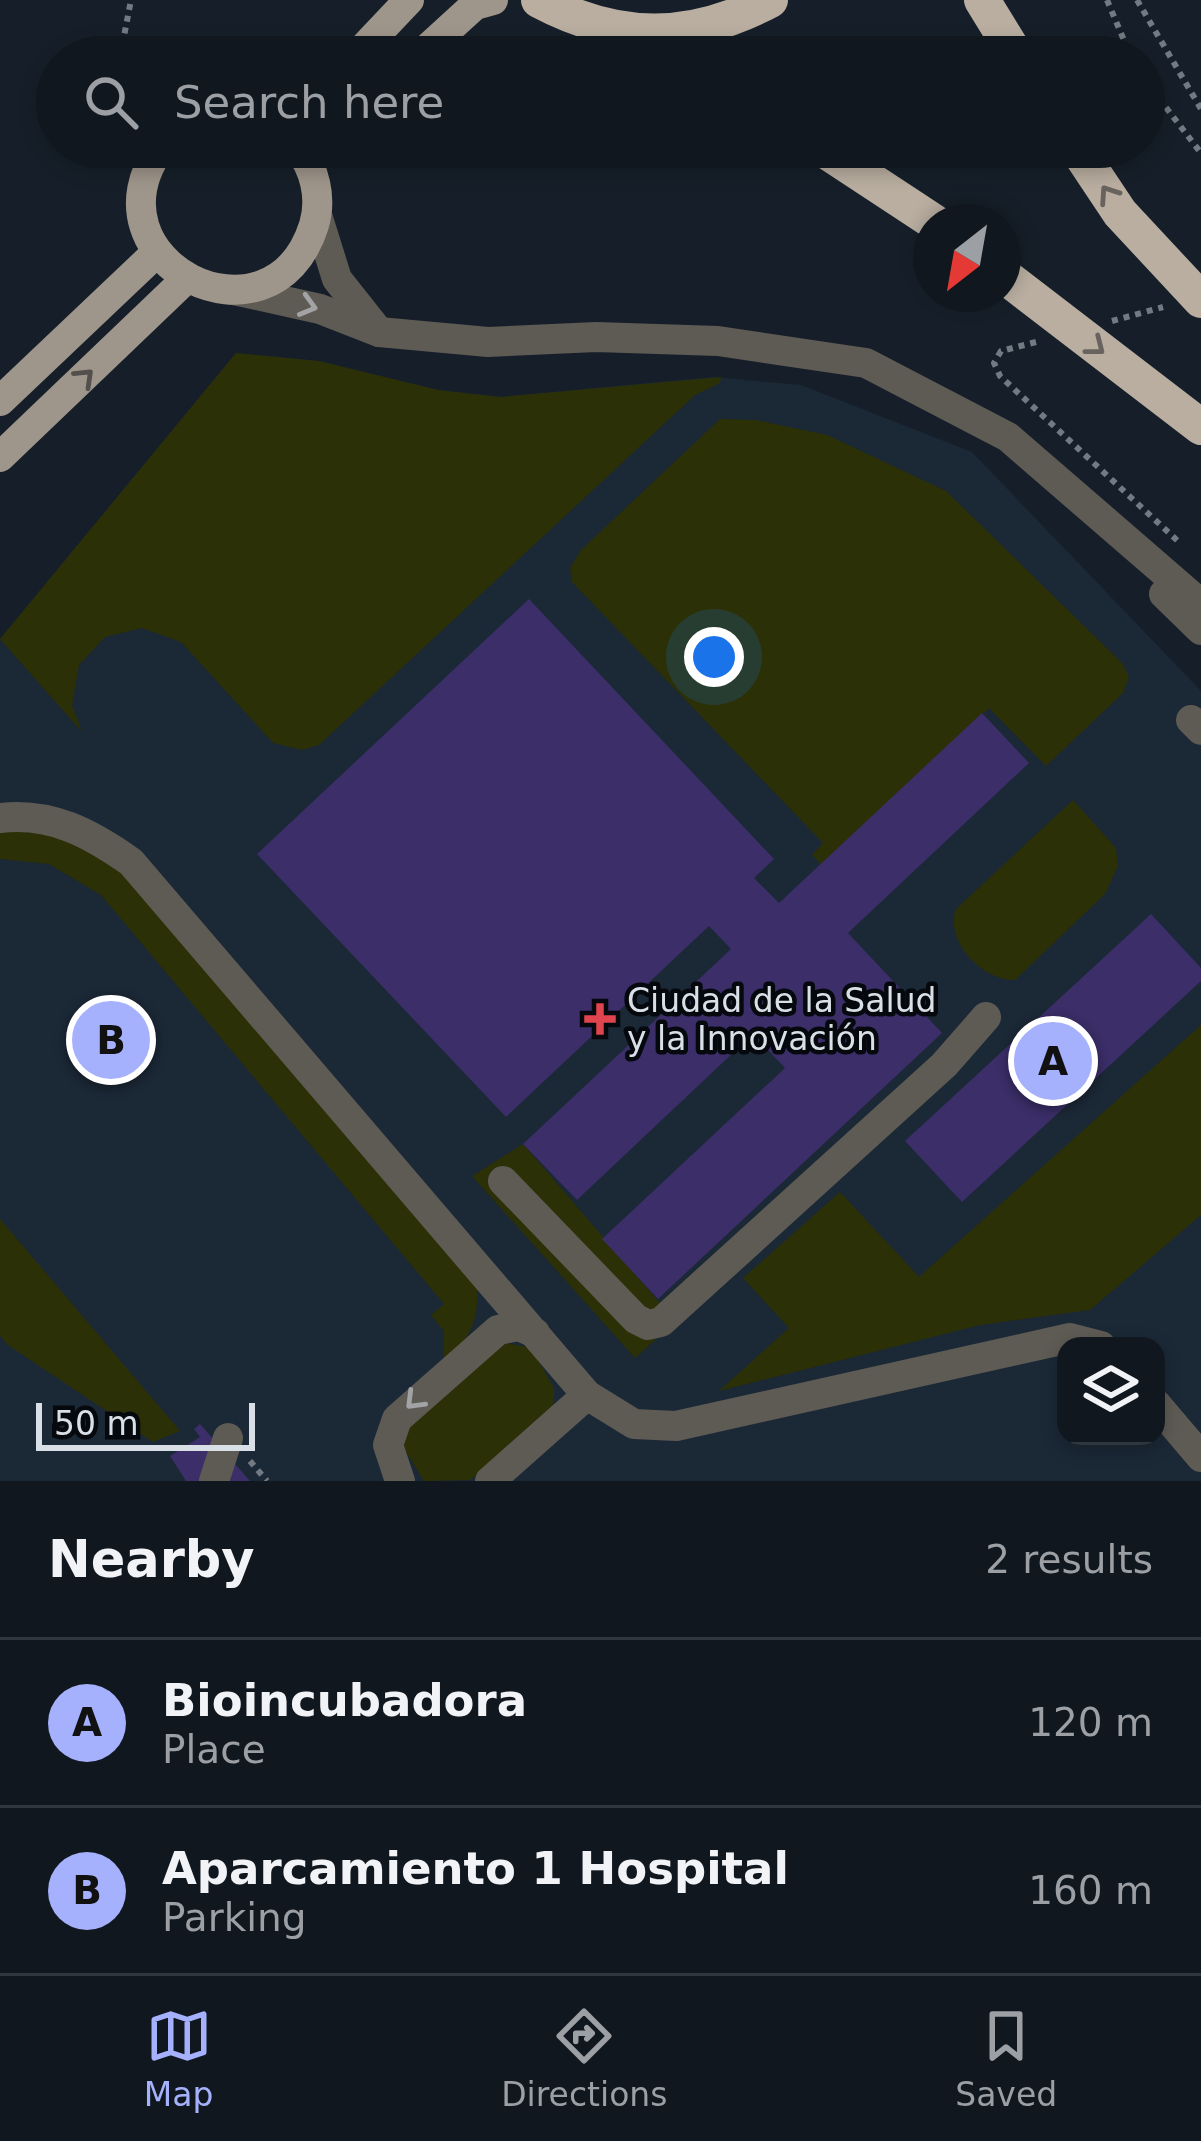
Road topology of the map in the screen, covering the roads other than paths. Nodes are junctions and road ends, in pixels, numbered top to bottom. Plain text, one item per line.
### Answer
1 (409, 0) edge
2 (493, 0) edge
3 (539, 0) edge
4 (770, 0) edge
5 (982, 0) edge
6 (631, 33) junction
7 (375, 36) edge
8 (441, 36) edge
9 (636, 36) edge
10 (1004, 36) edge
11 (149, 168) edge
12 (320, 168) edge
13 (852, 168) edge
14 (1090, 168) edge
15 (913, 208) edge
16 (317, 214) junction
17 (157, 252) junction
18 (187, 279) junction
19 (1021, 289) edge
20 (234, 290) junction
21 (1201, 300) edge
22 (380, 332) junction
23 (0, 401) edge
24 (1201, 428) edge
25 (0, 458) edge
26 (1076, 496) junction
27 (1201, 604) edge
28 (1201, 630) edge
29 (0, 818) edge
30 (986, 1017) dead end
31 (503, 1181) dead end
32 (485, 1276) junction
33 (535, 1333) junction
34 (481, 1341) junction
35 (1057, 1341) edge
36 (587, 1395) junction
37 (1165, 1415) edge
38 (228, 1438) dead end
39 (1201, 1457) edge
40 (214, 1481) edge
41 (400, 1481) edge
42 (490, 1481) edge

1 - 7 main road
2 - 8 main road
3 - 6 highway
4 - 6 highway
5 - 10 highway
6 - 9 highway
11 - 17 main road
12 - 16 main road
13 - 15 highway
21 -> 14 highway
16 - 20 main road
16 - 22 street
17 - 18 main road
17 - 23 main road
18 - 20 main road
25 -> 18 main road
19 -> 24 highway
20 -> 22 street
22 - 26 street
26 - 27 street
26 - 28 street
29 - 32 street
30 - 31 street
32 - 33 street
32 - 34 street
33 - 34 street
33 - 36 street
34 -> 41 street
35 - 36 street
36 - 42 street
37 - 39 street
38 - 40 street

